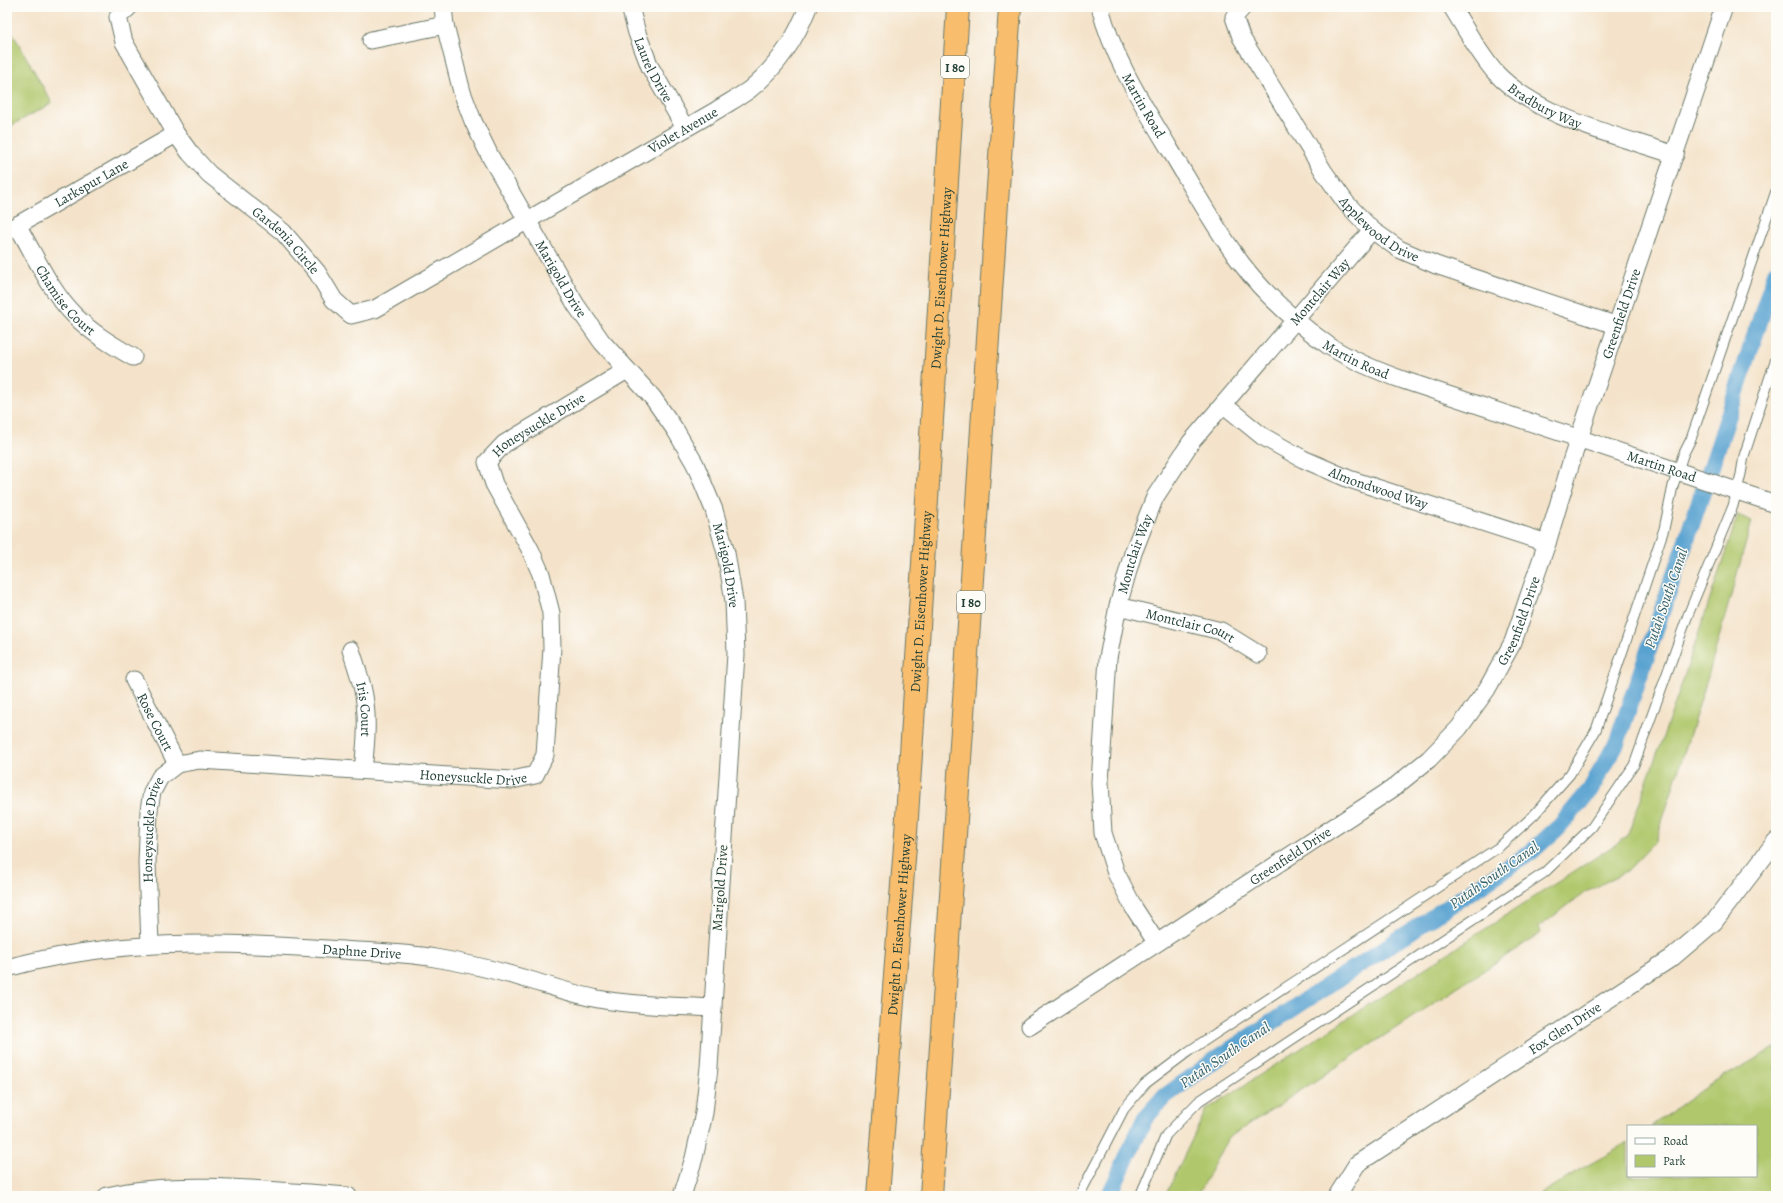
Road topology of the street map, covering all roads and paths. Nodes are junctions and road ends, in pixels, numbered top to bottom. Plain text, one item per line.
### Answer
1 (129, 7) edge
2 (443, 7) edge
3 (630, 7) edge
4 (808, 7) edge
5 (958, 7) edge
6 (1010, 7) edge
7 (1100, 7) edge
8 (1452, 7) edge
9 (1724, 7) edge
10 (1238, 12) edge
11 (445, 25) junction
12 (371, 40) dead end
13 (685, 128) junction
14 (176, 134) junction
15 (1675, 155) junction
16 (1776, 191) edge
17 (526, 220) junction
18 (12, 228) edge
19 (1372, 230) junction
20 (1295, 319) junction
21 (1618, 326) junction
22 (133, 357) dead end
23 (1776, 358) edge
24 (627, 370) junction
25 (1224, 404) junction
26 (1580, 438) junction
27 (1681, 472) junction
28 (1735, 490) junction
29 (1776, 504) edge
30 (1546, 543) junction
31 (1118, 606) junction
32 (351, 650) dead end
33 (1258, 654) dead end
34 (134, 680) dead end
35 (177, 764) junction
36 (363, 770) junction
37 (1776, 841) edge
38 (1156, 942) junction
39 (150, 945) junction
40 (7, 968) edge
41 (713, 1008) junction
42 (1030, 1026) dead end
43 (107, 1196) edge
44 (348, 1196) edge
45 (682, 1196) edge
46 (878, 1196) edge
47 (931, 1196) edge
48 (1079, 1196) edge
49 (1140, 1196) edge
50 (1338, 1196) edge

1 - 14 street, Gardenia Circle
2 - 11 street, Marigold Drive
3 - 13 street, Laurel Drive
4 - 13 street, Violet Avenue
5 - 46 highway, Dwight D. Eisenhower Highway / I 80
6 - 47 highway, I 80
7 - 20 street, Martin Road
8 - 15 street, Bradbury Way
9 - 15 street, Greenfield Drive
10 - 19 street, Applewood Drive
11 - 12 street
11 - 17 street, Marigold Drive
13 - 17 street, Violet Avenue
14 - 17 street, Gardenia Circle
14 - 18 street, Larkspur Lane
15 - 21 street, Greenfield Drive
16 - 27 lane
17 - 24 street, Marigold Drive
18 - 22 street, Chamise Court
19 - 20 street, Montclair Way
19 - 21 street, Applewood Drive
20 - 25 street, Montclair Way
20 - 26 street, Martin Road
21 - 26 street, Greenfield Drive
23 - 28 lane
24 - 36 street, Honeysuckle Drive
24 - 41 street, Marigold Drive
25 - 30 street, Almondwood Way
25 - 31 street, Montclair Way
26 - 27 street, Martin Road
26 - 30 street, Greenfield Drive
27 - 28 street, Martin Road
27 - 48 lane
28 - 29 street, Martin Road
28 - 49 lane
30 - 38 street, Greenfield Drive
31 - 33 street, Montclair Court
31 - 38 street, Montclair Way
32 - 36 street, Iris Court
34 - 35 street, Rose Court
35 - 36 street, Honeysuckle Drive
35 - 39 street, Honeysuckle Drive
37 - 50 street, Fox Glen Drive
38 - 42 street, Greenfield Drive
39 - 40 street, Daphne Drive
39 - 41 street, Daphne Drive
41 - 45 street, Marigold Drive
43 - 44 street

